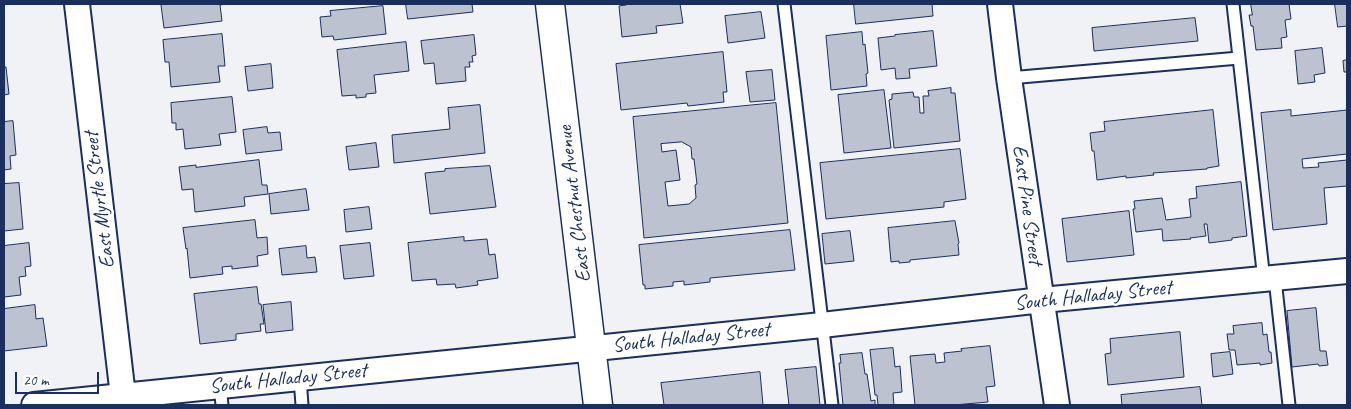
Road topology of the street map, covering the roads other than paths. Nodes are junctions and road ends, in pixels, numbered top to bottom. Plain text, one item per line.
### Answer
1 (77, 4) edge
2 (550, 4) edge
3 (784, 4) edge
4 (1000, 4) edge
5 (1233, 4) edge
6 (1239, 58) junction
7 (1009, 78) junction
8 (1347, 271) edge
9 (1270, 279) junction
10 (1042, 300) junction
11 (822, 325) junction
12 (592, 348) junction
13 (300, 378) junction
14 (122, 396) junction
15 (221, 396) edge
16 (34, 405) edge
17 (302, 405) edge
18 (598, 405) edge
19 (832, 405) edge
20 (1057, 405) edge
21 (1289, 405) edge

1 - 14 street, East Myrtle Street
2 - 12 street, East Chestnut Avenue
3 - 11 lane
4 - 7 street, East Pine Street
5 - 6 lane
6 - 7 lane
6 - 9 lane
7 - 10 street, East Pine Street
8 - 9 street, South Halladay Street
9 - 10 street, South Halladay Street
9 - 21 lane
10 - 11 street, South Halladay Street
10 - 20 street, East Pine Street
11 - 12 street, South Halladay Street
11 - 19 lane
12 - 13 street, South Halladay Street
12 - 18 street, East Chestnut Avenue
13 - 15 street, South Halladay Street
13 - 17 lane
14 - 15 street, South Halladay Street
14 - 16 street, South Halladay Street

